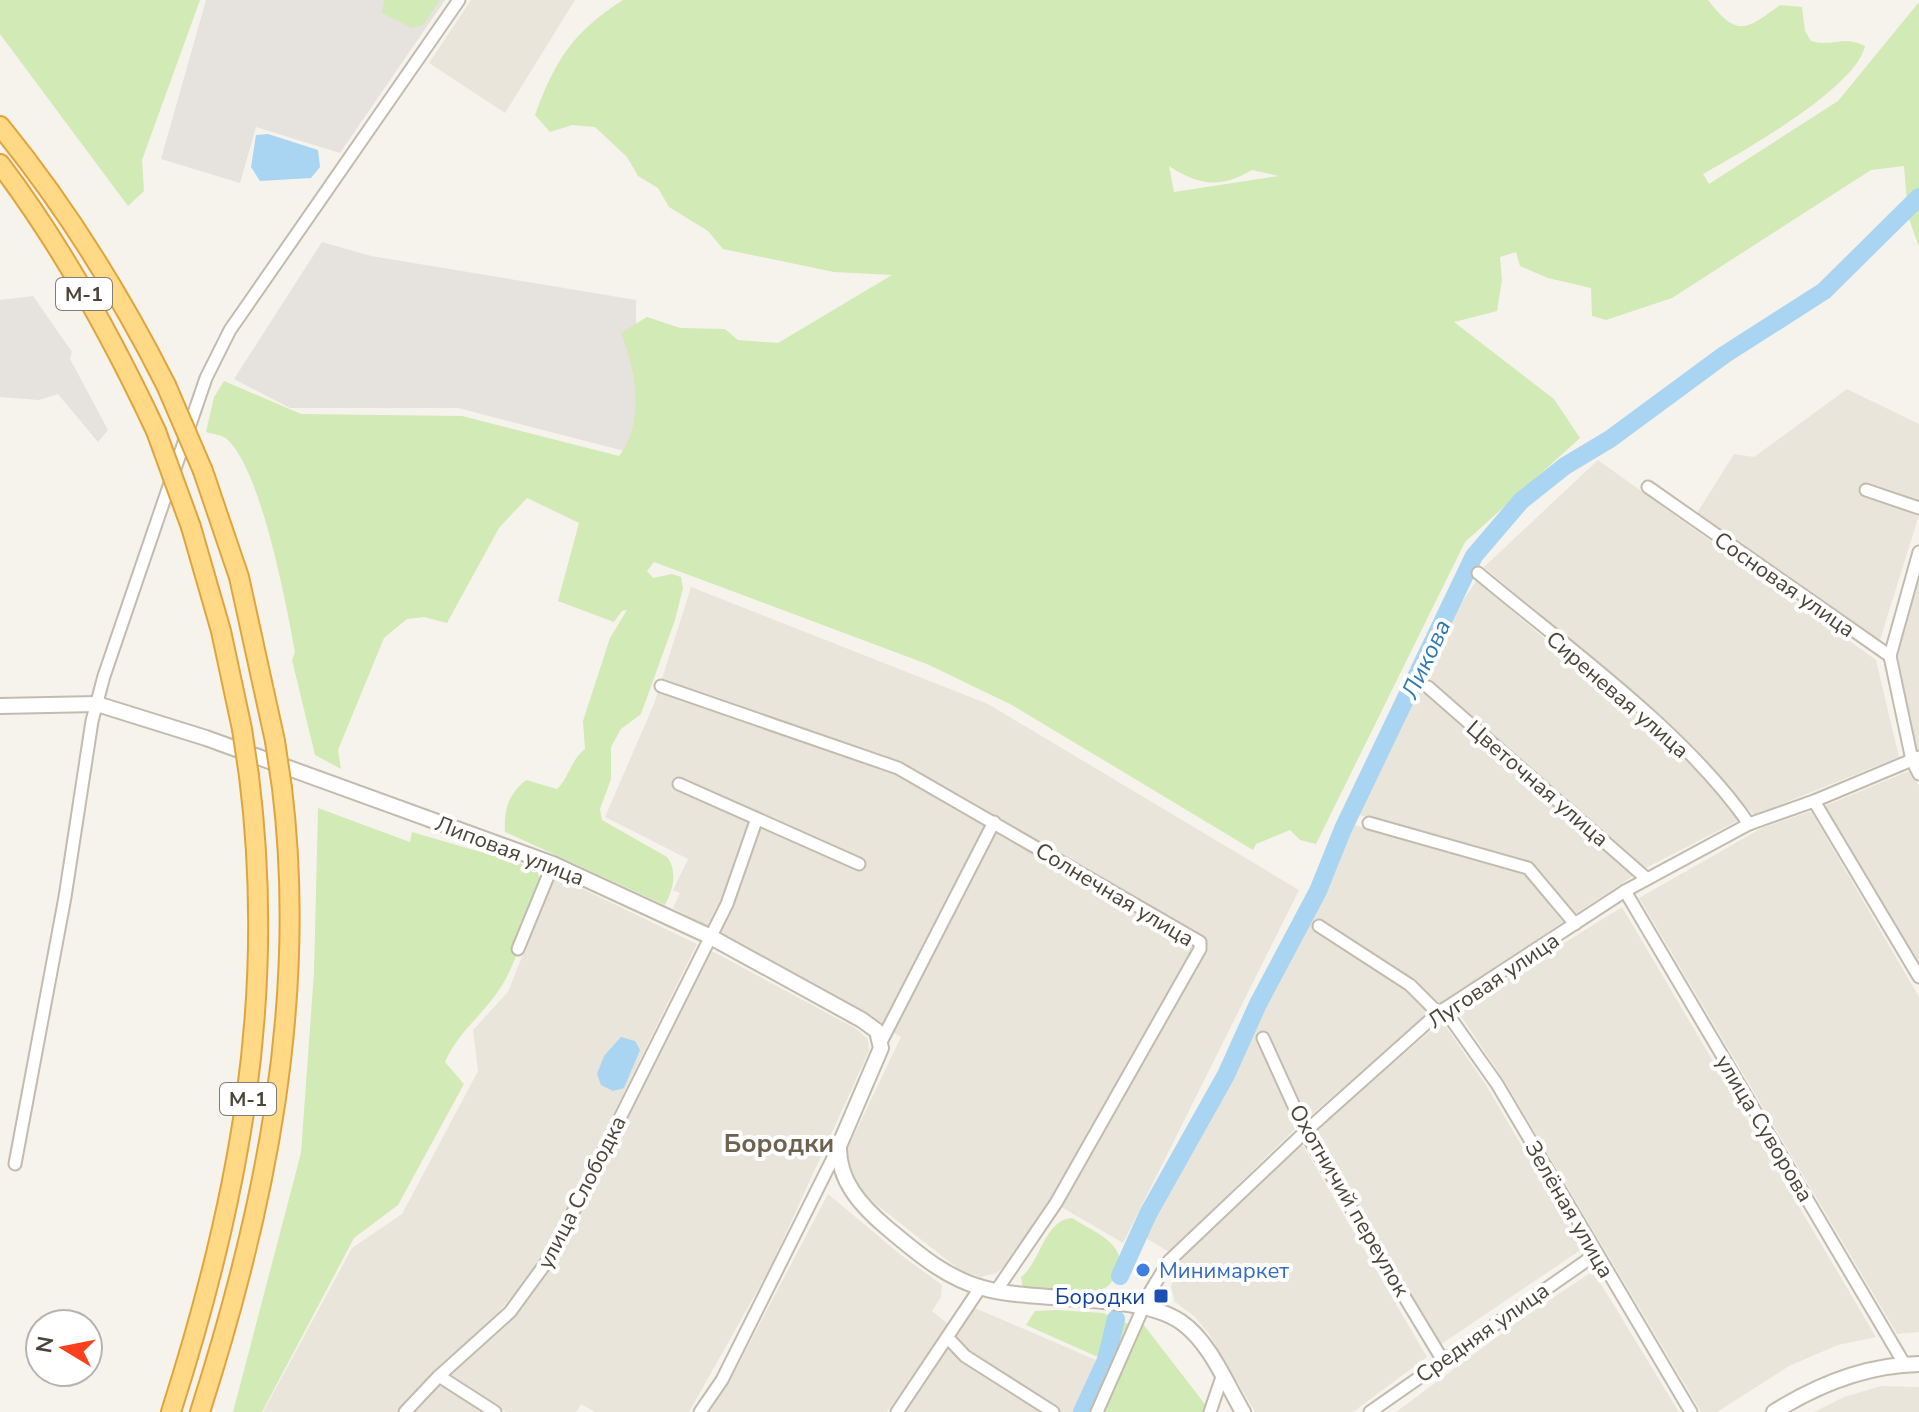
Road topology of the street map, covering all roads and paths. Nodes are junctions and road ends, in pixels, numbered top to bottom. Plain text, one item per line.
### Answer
1 (459, 0) edge
2 (0, 126) edge
3 (0, 164) edge
4 (1648, 487) dead end
5 (1866, 490) dead end
6 (1919, 508) edge
7 (1919, 552) edge
8 (1478, 573) dead end
9 (1890, 656) junction
10 (661, 686) dead end
11 (1428, 687) dead end
12 (97, 704) junction
13 (0, 706) edge
14 (1915, 759) edge
15 (1919, 774) edge
16 (679, 784) dead end
17 (1814, 801) junction
18 (756, 821) junction
19 (994, 822) junction
20 (1369, 823) dead end
21 (1749, 824) junction
22 (553, 864) junction
23 (859, 864) dead end
24 (1647, 879) junction
25 (1625, 891) junction
26 (1575, 924) junction
27 (1319, 926) dead end
28 (709, 936) junction
29 (518, 949) dead end
30 (1919, 977) edge
31 (1441, 1011) junction
32 (1263, 1038) dead end
33 (881, 1042) junction
34 (1307, 1130) junction
35 (839, 1146) junction
36 (15, 1164) dead end
37 (1596, 1254) junction
38 (987, 1289) junction
39 (1143, 1308) junction
40 (949, 1339) junction
41 (1442, 1359) junction
42 (1912, 1364) edge
43 (439, 1376) junction
44 (1222, 1377) junction
45 (171, 1412) edge
46 (200, 1412) edge
47 (405, 1412) edge
48 (495, 1412) edge
49 (700, 1412) edge
50 (897, 1412) edge
51 (1053, 1412) edge
52 (1097, 1412) edge
53 (1210, 1412) edge
54 (1243, 1412) edge
55 (1370, 1412) edge
56 (1691, 1412) edge
57 (1774, 1412) edge

1 - 12 street
2 - 46 highway, М-1, bridge
3 - 45 highway, М-1, bridge
4 - 9 street, Сосновая улица
5 - 6 street
7 - 9 street
8 - 21 street, Сиреневая улица
9 - 14 street
10 - 19 street, Солнечная улица
11 - 24 street, Цветочная улица
12 - 13 street, Липовая улица
12 - 22 street, Липовая улица
12 - 36 street
14 - 15 street
14 - 17 street, Луговая улица
16 - 18 street
17 - 21 street, Луговая улица
17 - 30 street
18 - 23 street
18 - 28 street, улица Слободка
19 - 33 street
19 - 38 street, Солнечная улица
20 - 26 street
21 - 24 street, Луговая улица
22 - 28 street, Липовая улица
22 - 29 street
24 - 25 street, Луговая улица
25 - 26 street, Луговая улица
25 - 42 street, улица Суворова
26 - 31 street, Луговая улица
27 - 31 street, Зелёная улица
28 - 33 street, Липовая улица
28 - 43 street, улица Слободка
31 - 34 street, Луговая улица
31 - 37 street, Зелёная улица
32 - 34 street, Охотничий переулок
33 - 35 street
34 - 39 street, Луговая улица
34 - 41 street, Охотничий переулок
35 - 38 street
35 - 49 street
37 - 41 street, Средняя улица
37 - 56 street, Зелёная улица
38 - 39 street
38 - 40 street
39 - 44 street
39 - 52 street, Луговая улица
40 - 50 street
40 - 51 street
41 - 55 street, Средняя улица
42 - 57 street
43 - 47 street, улица Слободка
43 - 48 street
44 - 53 street
44 - 54 street

